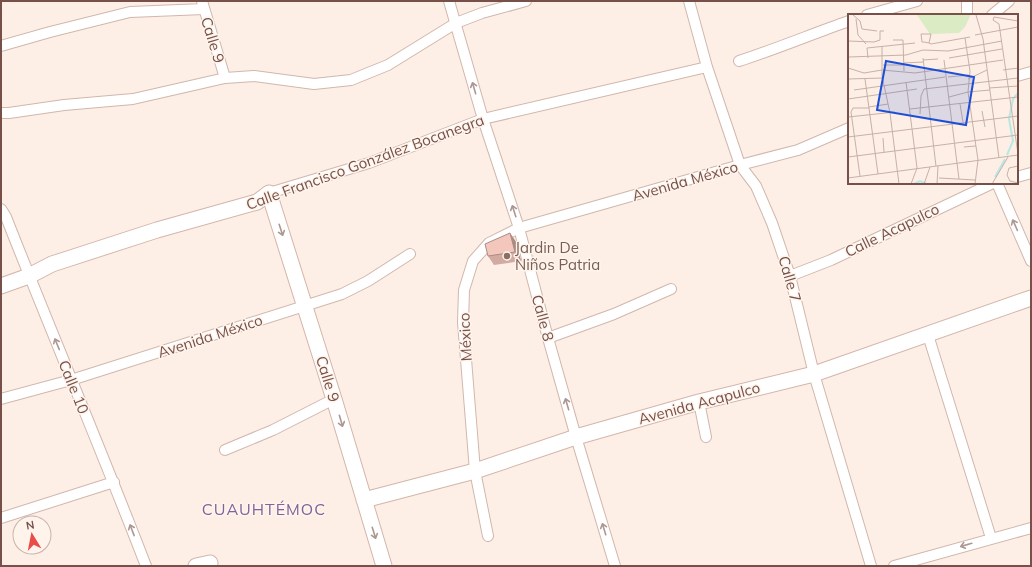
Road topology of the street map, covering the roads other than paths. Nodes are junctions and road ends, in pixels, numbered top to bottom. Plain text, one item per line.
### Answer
1 (449, 1) edge
2 (526, 1) edge
3 (689, 1) edge
4 (917, 1) edge
5 (967, 1) edge
6 (1009, 1) edge
7 (203, 5) edge
8 (870, 14) edge
9 (967, 14) edge
10 (993, 14) edge
11 (848, 21) edge
12 (456, 23) junction
13 (1, 46) edge
14 (739, 61) dead end
15 (707, 67) junction
16 (1031, 72) edge
17 (1018, 76) edge
18 (225, 78) junction
19 (1, 113) edge
20 (483, 119) junction
21 (848, 128) edge
22 (740, 165) junction
23 (1031, 173) edge
24 (1018, 177) edge
25 (991, 184) edge
26 (997, 184) edge
27 (269, 193) junction
28 (1, 209) edge
29 (519, 228) junction
30 (410, 254) dead end
31 (1031, 261) edge
32 (29, 276) junction
33 (790, 276) junction
34 (1, 286) edge
35 (671, 290) dead end
36 (1031, 298) edge
37 (305, 306) junction
38 (928, 335) junction
39 (548, 338) junction
40 (814, 374) junction
41 (71, 380) junction
42 (1, 399) edge
43 (334, 399) junction
44 (699, 402) junction
45 (576, 437) junction
46 (706, 437) dead end
47 (225, 450) dead end
48 (475, 471) junction
49 (114, 482) junction
50 (364, 500) junction
51 (1, 518) edge
52 (1031, 528) edge
53 (488, 536) dead end
54 (991, 538) junction
55 (146, 566) edge
56 (384, 566) edge
57 (616, 566) edge
58 (871, 566) edge
59 (894, 566) edge

1 - 12 street, Calle 8
2 - 12 street
3 - 15 street, Calle 7
4 - 8 street
5 - 9 street
6 - 10 street
7 - 13 street
7 - 18 street, Calle 9
11 - 14 street
12 - 18 street
20 -> 12 street, Calle 8
15 - 20 street, Calle Francisco González Bocanegra
15 - 22 street, Calle 7
16 - 17 street
18 - 19 street
20 - 27 street, Calle Francisco González Bocanegra
29 -> 20 street, Calle 8
21 - 22 street, Avenida México
22 - 29 street, Avenida México
22 - 33 street, Calle 7
23 - 24 street
25 - 33 street, Calle Acapulco
31 -> 26 street
27 - 32 street, Calle Francisco González Bocanegra
27 -> 37 street, Calle 9
28 - 32 street, Calle 10
29 - 39 street, Calle 8
29 - 48 street, México
30 - 37 street, Avenida México
32 - 34 street, Calle Francisco González Bocanegra
41 -> 32 street, Calle 10
33 - 40 street, Calle 7
35 - 39 street
36 - 38 street, Avenida Acapulco
37 - 41 street, Avenida México
37 - 43 street, Calle 9
38 - 40 street, Avenida Acapulco
38 - 54 street
45 -> 39 street, Calle 8
40 - 44 street, Avenida Acapulco
40 - 58 street, Calle 7
41 - 42 street, Avenida México
41 - 49 street, Calle 10
43 - 47 street
43 -> 50 street, Calle 9
44 - 45 street, Avenida Acapulco
44 - 46 street
45 - 48 street, Avenida Acapulco
57 -> 45 street, Calle 8
48 - 50 street, Avenida Acapulco
48 - 53 street, México
49 - 51 street
55 -> 49 street, Calle 10
50 -> 56 street, Calle 9
52 - 54 street
54 -> 59 street

